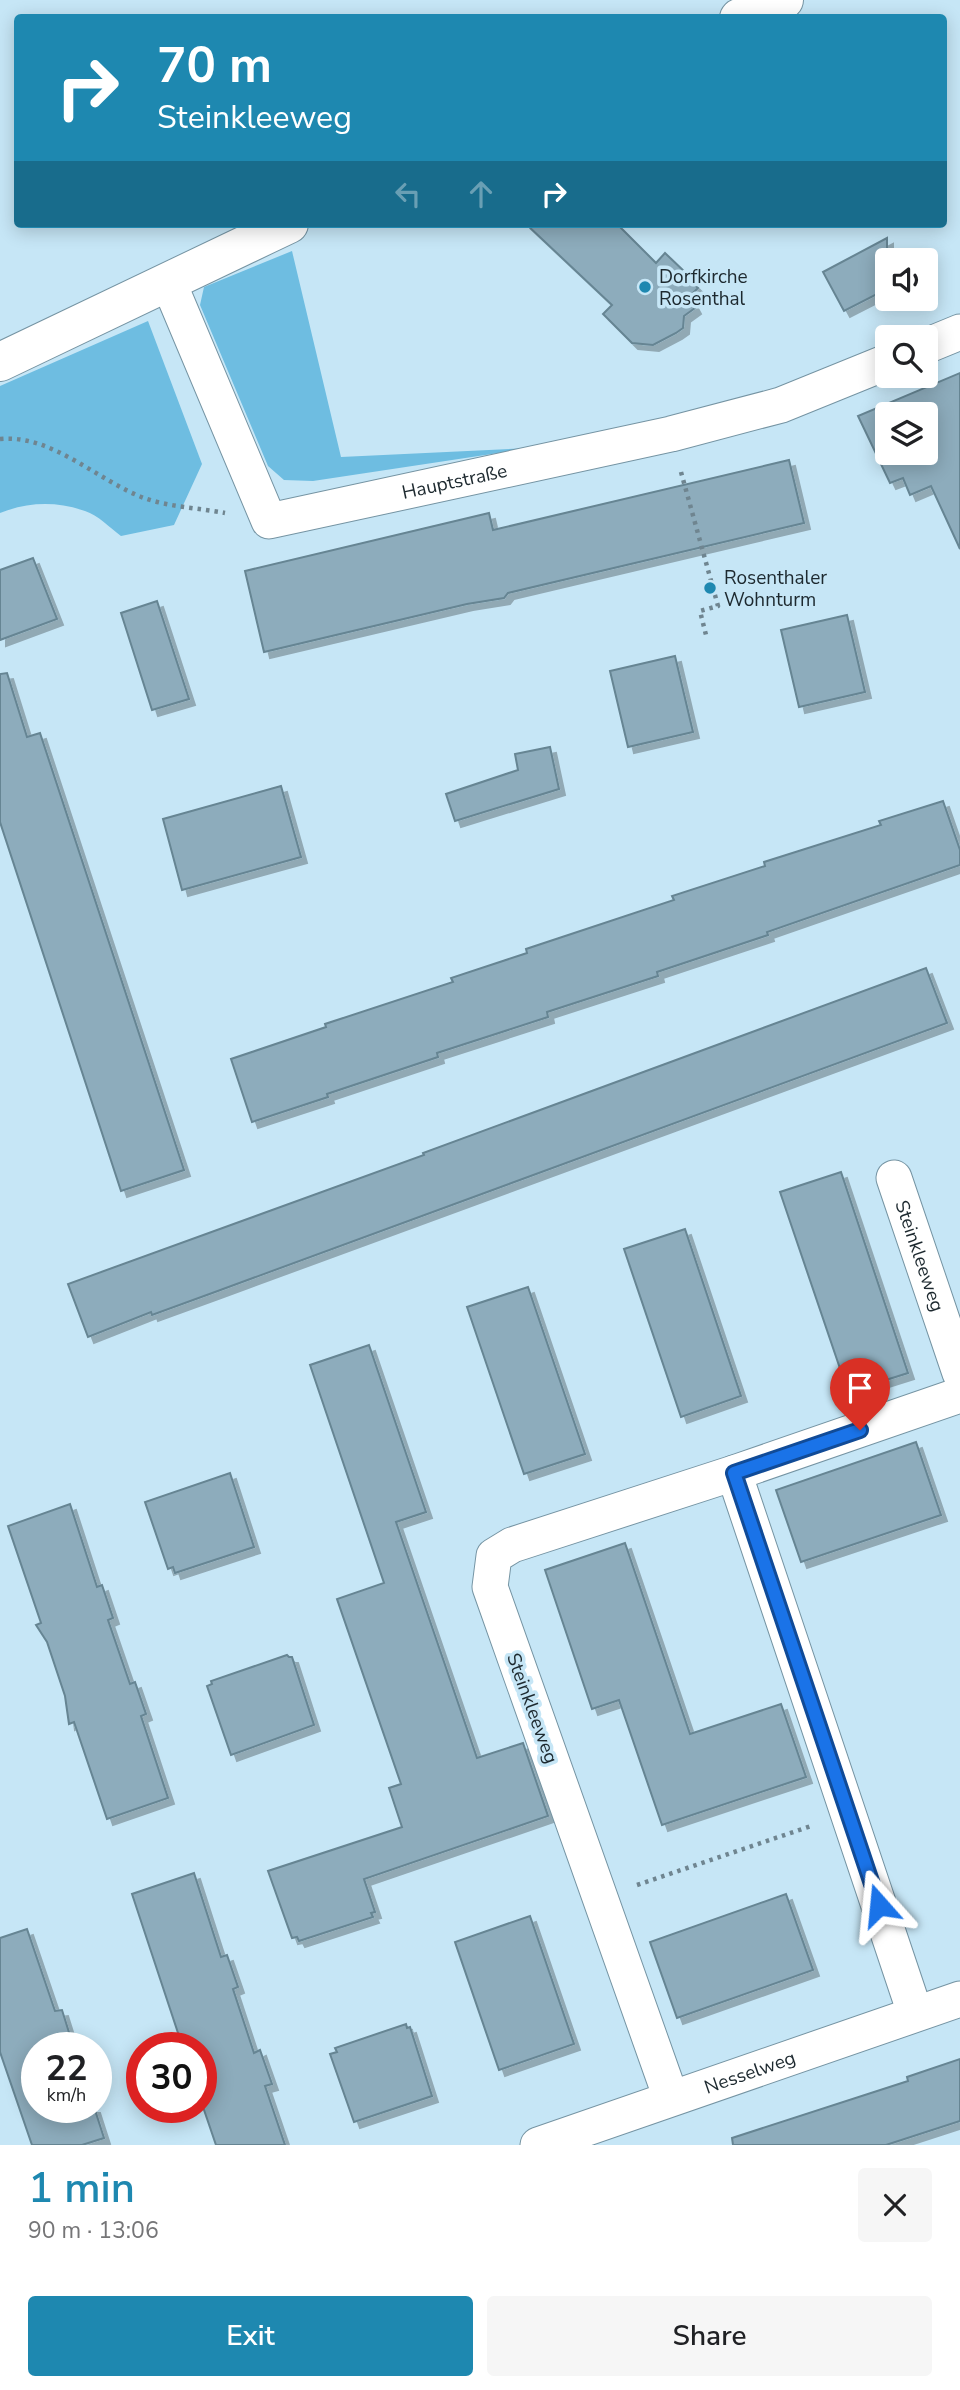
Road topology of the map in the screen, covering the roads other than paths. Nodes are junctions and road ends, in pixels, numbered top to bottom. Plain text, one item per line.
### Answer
1 (784, 0) edge
2 (749, 14) edge
3 (281, 228) edge
4 (168, 281) junction
5 (960, 332) edge
6 (938, 341) edge
7 (0, 362) edge
8 (875, 367) edge
9 (894, 1178) dead end
10 (960, 1373) edge
11 (960, 1395) edge
12 (734, 1473) junction
13 (960, 1999) edge
14 (915, 2013) junction
15 (671, 2098) junction
16 (538, 2145) edge

1 - 2 street
3 - 4 street
4 - 7 street
4 - 8 street, Hauptstraße
5 - 6 street
9 - 10 street, Steinkleeweg
11 - 12 street, Steinkleeweg
12 - 14 street
12 - 15 street, Steinkleeweg
13 - 14 street, Nesselweg
14 - 15 street, Nesselweg
15 - 16 street, Nesselweg

